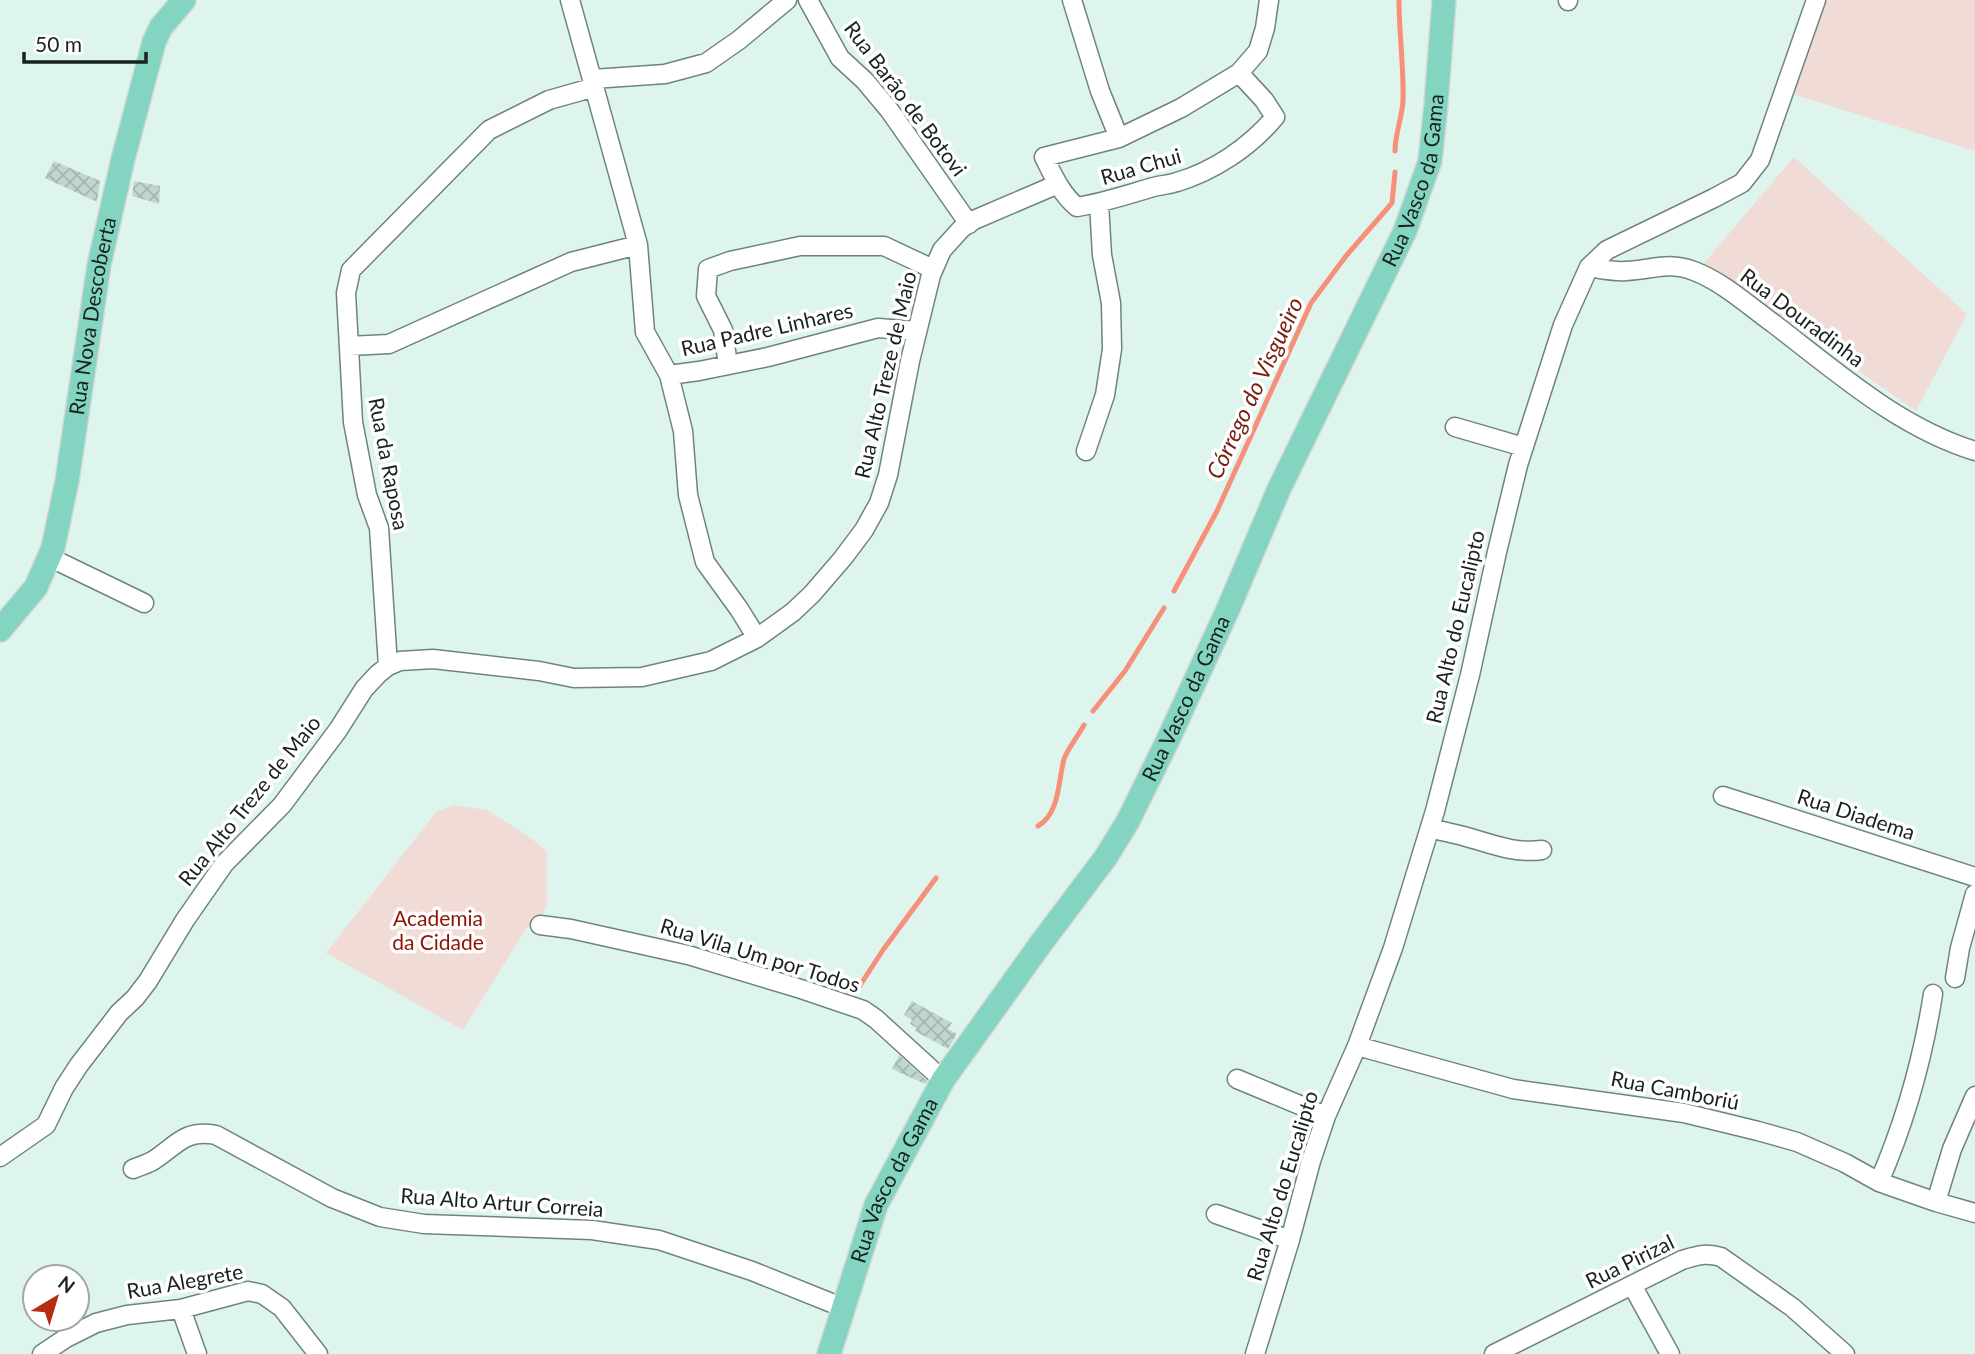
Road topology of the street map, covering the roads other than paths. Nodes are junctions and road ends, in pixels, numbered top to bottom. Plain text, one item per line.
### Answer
1 (184, 0) edge
2 (570, 0) edge
3 (787, 0) edge
4 (808, 0) edge
5 (1072, 0) edge
6 (1269, 0) edge
7 (1444, 0) edge
8 (1816, 0) edge
9 (1239, 74) junction
10 (594, 83) junction
11 (1119, 138) junction
12 (1058, 184) junction
13 (1099, 203) junction
14 (969, 223) junction
15 (638, 245) junction
16 (1589, 267) junction
17 (933, 270) junction
18 (917, 331) junction
19 (349, 346) junction
20 (728, 365) junction
21 (669, 374) junction
22 (1455, 427) dead end
23 (1524, 447) junction
24 (1086, 451) dead end
25 (1975, 451) edge
26 (49, 557) junction
27 (144, 603) dead end
28 (0, 630) edge
29 (757, 638) junction
30 (388, 666) junction
31 (1723, 796) dead end
32 (1430, 828) junction
33 (1542, 850) dead end
34 (1975, 877) edge
35 (1975, 894) edge
36 (540, 925) dead end
37 (1955, 978) dead end
38 (1933, 993) dead end
39 (1357, 1046) junction
40 (1237, 1079) dead end
41 (943, 1080) junction
42 (1975, 1096) edge
43 (1326, 1116) junction
44 (0, 1157) edge
45 (132, 1169) dead end
46 (1880, 1182) junction
47 (1936, 1202) junction
48 (1975, 1213) edge
49 (1216, 1214) dead end
50 (1290, 1240) junction
51 (1632, 1285) junction
52 (844, 1308) junction
53 (181, 1309) junction
54 (42, 1354) edge
55 (197, 1354) edge
56 (318, 1354) edge
57 (829, 1354) edge
58 (1255, 1354) edge
59 (1494, 1354) edge
60 (1670, 1354) edge
61 (1845, 1354) edge

1 - 26 main road, Rua Nova Descoberta
2 - 10 street
3 - 10 street
4 - 14 street, Rua Barão de Botovi
5 - 11 street
6 - 9 street
7 - 41 main road, Rua Vasco da Gama
8 - 16 street, Rua Alto do Eucalipto
9 - 11 street
9 - 13 street, Rua Chui
10 - 15 street
10 - 19 street, Rua da Raposa
11 - 12 street, Rua Chui
12 - 13 street, Rua Chui
12 - 14 street, Rua Alto Treze de Maio
13 - 24 street
14 - 17 street, Rua Alto Treze de Maio
15 - 19 street
15 - 21 street
16 - 23 street, Rua Alto do Eucalipto
16 - 25 street, Rua Douradinha
17 - 18 street, Rua Alto Treze de Maio
17 - 20 street
18 - 20 street, Rua Padre Linhares
18 - 29 street, Rua Alto Treze de Maio
19 - 30 street, Rua da Raposa
20 - 21 street, Rua Padre Linhares
21 - 29 street
22 - 23 street
23 - 32 street, Rua Alto do Eucalipto
26 - 27 street
26 - 28 main road, Rua Nova Descoberta
29 - 30 street, Rua Alto Treze de Maio
30 - 44 street, Rua Alto Treze de Maio
31 - 34 street, Rua Diadema
32 - 33 street
32 - 39 street, Rua Alto do Eucalipto
35 - 37 street
36 - 41 street, Rua Vila Um por Todos
38 - 46 street
39 - 43 street, Rua Alto do Eucalipto
39 - 46 street, Rua Camboriú
40 - 43 street
41 - 52 main road, Rua Vasco da Gama
42 - 47 street
43 - 50 street, Rua Alto do Eucalipto
45 - 52 street, Rua Alto Artur Correia
46 - 47 street, Rua Camboriú
47 - 48 street, Rua Camboriú
49 - 50 street
50 - 58 street, Rua Alto do Eucalipto
51 - 59 street, Rua Pirizal
51 - 60 street
51 - 61 street, Rua Pirizal
52 - 57 main road, Rua Vasco da Gama
53 - 54 street, Rua Alegrete
53 - 55 street
53 - 56 street, Rua Alegrete

